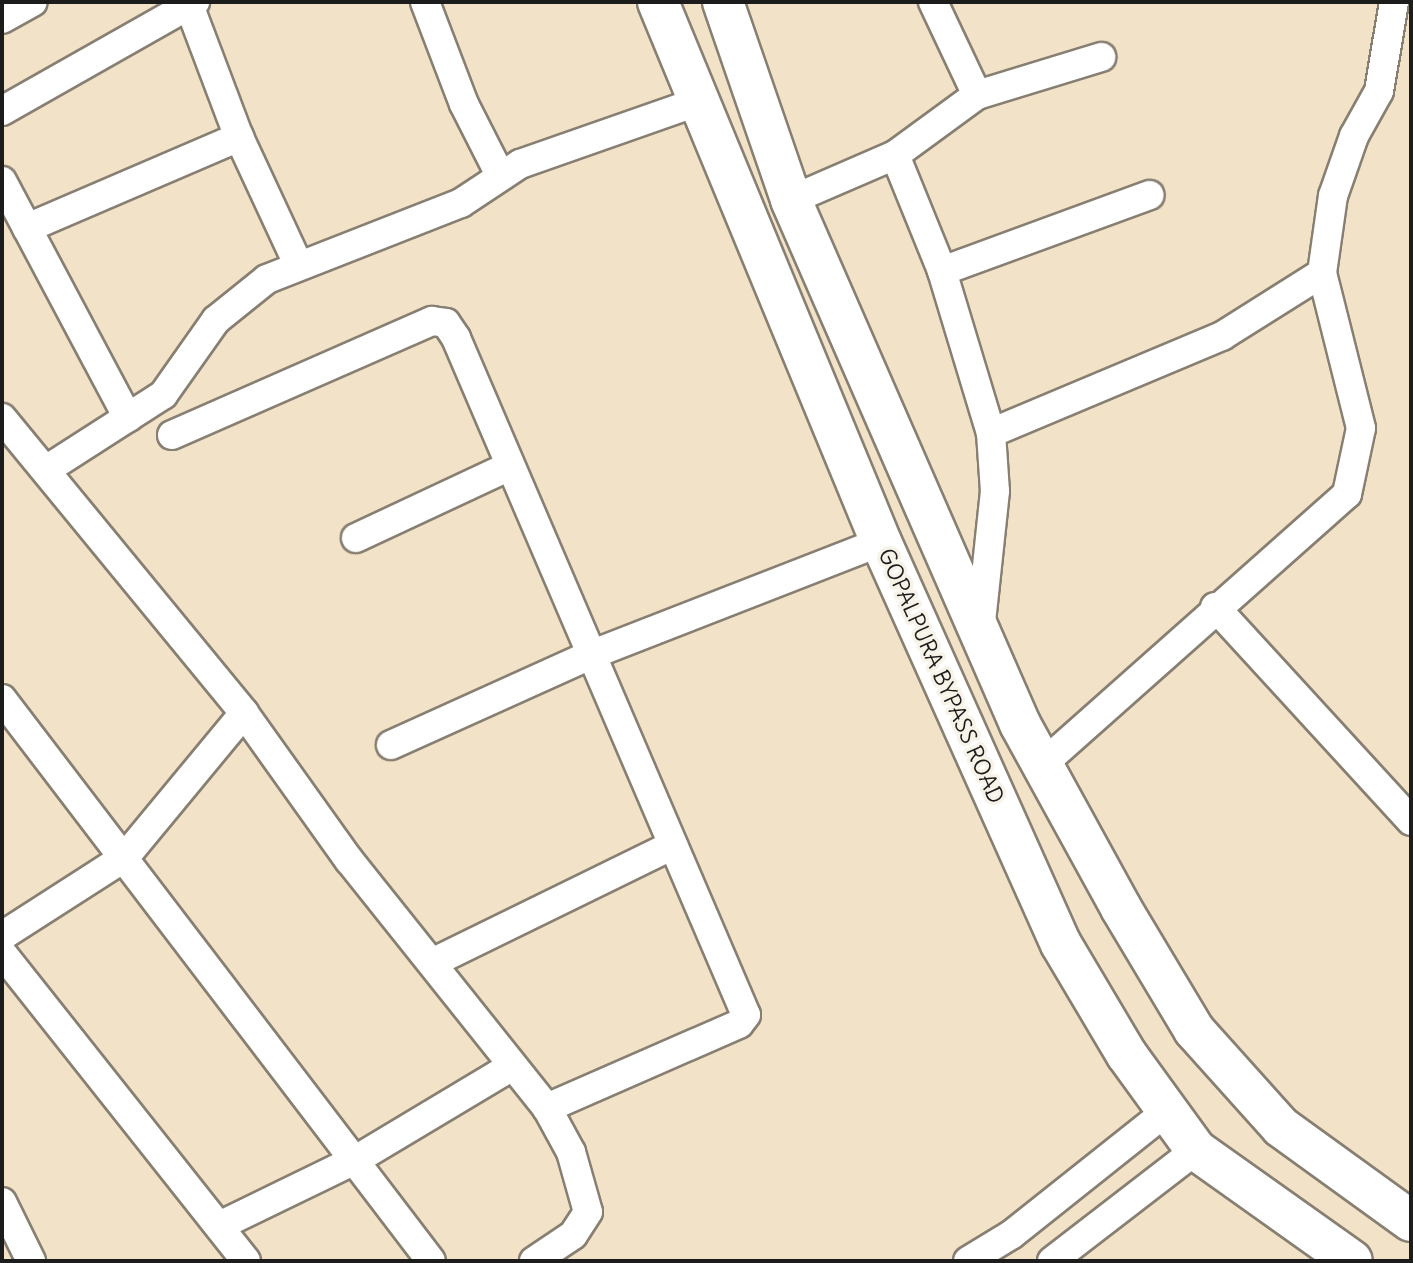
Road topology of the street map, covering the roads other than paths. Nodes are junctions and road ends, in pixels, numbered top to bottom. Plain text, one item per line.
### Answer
1 (33, 2) edge
2 (425, 2) edge
3 (658, 2) edge
4 (723, 2) edge
5 (933, 2) edge
6 (1394, 2) edge
7 (192, 4) edge
8 (2, 19) edge
9 (1101, 57) dead end
10 (977, 95) junction
11 (700, 101) junction
12 (6, 112) edge
13 (239, 137) junction
14 (895, 155) junction
15 (499, 173) junction
16 (2, 181) edge
17 (1150, 195) dead end
18 (791, 200) junction
19 (27, 228) junction
20 (298, 264) junction
21 (942, 271) junction
22 (1322, 273) junction
23 (2, 418) edge
24 (128, 418) junction
25 (991, 433) junction
26 (172, 435) dead end
27 (510, 466) junction
28 (46, 470) junction
29 (356, 538) dead end
30 (881, 542) junction
31 (1215, 607) junction
32 (980, 632) junction
33 (593, 654) junction
34 (5, 712) edge
35 (244, 713) junction
36 (391, 745) dead end
37 (1044, 763) junction
38 (1411, 821) edge
39 (673, 845) junction
40 (125, 857) junction
41 (2, 936) edge
42 (2, 953) edge
43 (434, 962) junction
44 (511, 1067) junction
45 (547, 1108) junction
46 (1167, 1111) junction
47 (1196, 1150) junction
48 (357, 1159) junction
49 (2, 1202) edge
50 (1411, 1221) edge
51 (219, 1226) junction
52 (30, 1261) edge
53 (246, 1261) edge
54 (431, 1261) edge
55 (534, 1261) edge
56 (968, 1261) edge
57 (1052, 1261) edge
58 (1352, 1261) edge

1 - 8 street
2 - 15 street
3 - 11 street, GOPALPURA BYPASS ROAD
4 - 18 street
5 - 10 street
6 - 22 street
7 - 12 street
7 - 13 street
9 - 10 street
10 - 14 street
11 - 15 street
11 - 30 street, GOPALPURA BYPASS ROAD
13 - 19 street
13 - 20 street
14 - 18 street
14 - 21 street
15 - 20 street
16 - 19 street
17 - 21 street
18 - 32 street
19 - 24 street
20 - 24 street
21 - 25 street
22 - 25 street
22 - 31 street
23 - 28 street
24 - 28 street
25 - 32 street
26 - 27 street
27 - 29 street
27 - 33 street
28 - 35 street
30 - 33 street
30 - 46 street, GOPALPURA BYPASS ROAD
31 - 37 street
31 - 38 street
32 - 37 street
33 - 36 street
33 - 39 street
34 - 40 street
35 - 40 street
35 - 43 street
37 - 50 street
39 - 43 street
39 - 45 street
40 - 41 street
40 - 48 street
42 - 51 street
43 - 44 street
44 - 45 street
44 - 48 street
45 - 55 street
46 - 47 street, GOPALPURA BYPASS ROAD
46 - 56 street
47 - 57 street
47 - 58 street, GOPALPURA BYPASS ROAD
48 - 51 street
48 - 54 street
49 - 52 street
51 - 53 street

